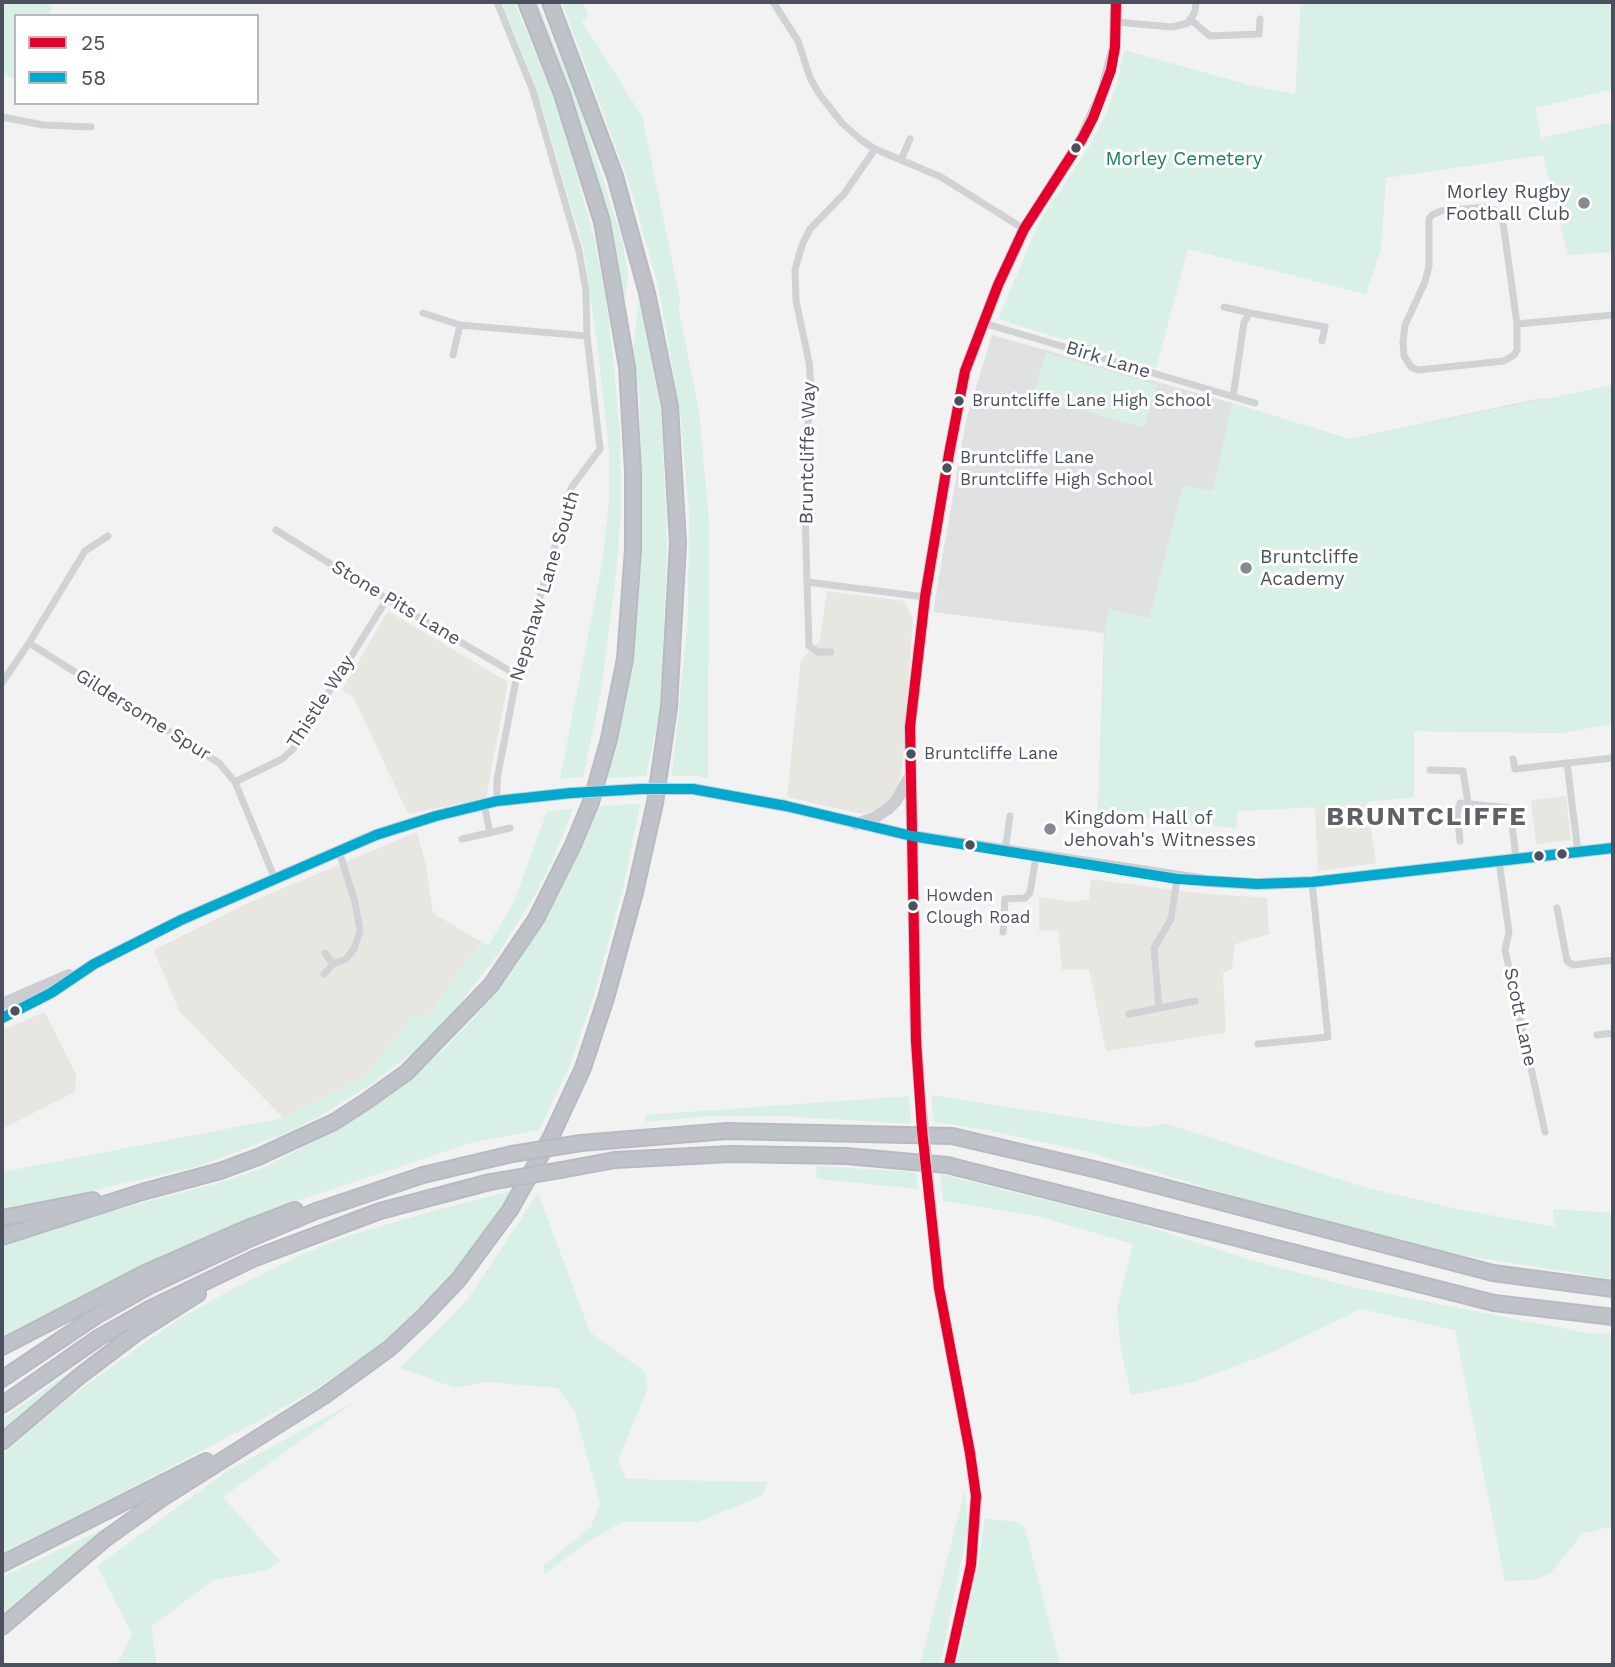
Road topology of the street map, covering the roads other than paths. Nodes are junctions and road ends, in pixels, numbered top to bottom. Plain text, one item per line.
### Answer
1 (497, 2) edge
2 (526, 2) edge
3 (550, 2) edge
4 (773, 2) edge
5 (1116, 2) edge
6 (1196, 2) edge
7 (1190, 19) junction
8 (1260, 19) dead end
9 (1116, 22) junction
10 (1259, 34) junction
11 (1258, 44) dead end
12 (2, 117) edge
13 (91, 127) dead end
14 (910, 139) dead end
15 (875, 149) junction
16 (901, 160) junction
17 (1024, 229) junction
18 (1224, 307) dead end
19 (423, 313) dead end
20 (1250, 313) junction
21 (1613, 315) edge
22 (982, 323) junction
23 (1517, 324) junction
24 (460, 325) junction
25 (587, 336) junction
26 (1322, 341) dead end
27 (453, 355) dead end
28 (1233, 397) junction
29 (1255, 403) dead end
30 (276, 530) dead end
31 (108, 536) dead end
32 (807, 582) junction
33 (925, 597) junction
34 (387, 599) junction
35 (29, 643) junction
36 (831, 652) dead end
37 (517, 674) junction
38 (2, 683) edge
39 (1613, 758) edge
40 (1513, 759) dead end
41 (1567, 763) junction
42 (1430, 771) dead end
43 (911, 774) junction
44 (235, 782) junction
45 (491, 803) junction
46 (1468, 803) junction
47 (1010, 816) dead end
48 (856, 824) junction
49 (510, 828) dead end
50 (490, 833) junction
51 (912, 836) junction
52 (462, 839) dead end
53 (1460, 841) dead end
54 (1613, 848) edge
55 (339, 851) junction
56 (1005, 852) junction
57 (1578, 852) junction
58 (1036, 856) junction
59 (1516, 858) junction
60 (1499, 860) junction
61 (1177, 878) junction
62 (275, 879) junction
63 (1312, 882) junction
64 (1557, 908) dead end
65 (1003, 932) dead end
66 (325, 953) dead end
67 (1613, 960) edge
68 (333, 964) junction
69 (324, 974) dead end
70 (27, 999) junction
71 (1195, 1001) dead end
72 (2, 1004) edge
73 (1159, 1008) junction
74 (1129, 1014) dead end
75 (2, 1018) edge
76 (1613, 1033) edge
77 (1597, 1035) dead end
78 (1258, 1044) dead end
79 (1545, 1132) dead end
80 (423, 1175) junction
81 (142, 1192) junction
82 (2, 1218) edge
83 (2, 1237) edge
84 (255, 1258) junction
85 (1613, 1289) edge
86 (1613, 1317) edge
87 (2, 1347) edge
88 (2, 1379) edge
89 (2, 1405) edge
90 (273, 1427) junction
91 (2, 1442) edge
92 (2, 1564) edge
93 (2, 1628) edge
94 (949, 1665) edge

1 - 25 street, Nepshaw Lane South
2 - 81 highway
3 - 90 highway
4 - 15 street
5 - 9 main road
6 - 7 street
7 - 9 street
7 - 10 street
8 - 10 street
9 - 17 main road
10 - 11 street
12 - 13 street
14 - 16 street
15 - 16 street
15 - 32 street, Bruntcliffe Way
16 - 17 street
17 - 22 main road
18 - 20 street
19 - 24 street
20 - 26 street
20 - 28 street
21 - 23 street
22 - 28 street, Birk Lane
22 - 33 main road
23 - 23 street
24 - 25 street
24 - 27 street
25 - 37 street, Nepshaw Lane South
28 - 29 street, Birk Lane
30 - 34 street, Stone Pits Lane
31 - 35 street
32 - 33 street
32 - 36 street, Bruntcliffe Way
33 - 43 main road
34 - 37 street, Stone Pits Lane
34 - 44 street, Thistle Way
35 - 38 street
35 - 44 street, Gildersome Spur
37 - 45 street, Nepshaw Lane South
39 - 41 street
40 - 41 street
41 - 57 street
42 - 46 street
43 - 48 main road
43 - 51 main road
44 - 62 street, Gildersome Spur
45 - 48 main road, bridge
45 - 50 street, Nepshaw Lane South
45 - 55 main road
46 - 53 street
46 - 59 street
47 - 56 street
48 - 51 main road
49 - 50 street
50 - 52 street
51 - 56 main road
51 - 94 main road, bridge
54 - 57 main road
55 - 62 main road
55 - 68 street
56 - 58 main road
57 - 59 main road
58 - 61 main road
58 - 65 street
59 - 60 main road
60 - 63 main road
60 - 79 street, Scott Lane
61 - 63 main road
61 - 73 street
62 - 70 main road
63 - 78 street
64 - 67 street
66 - 68 street
68 - 69 street
70 - 72 main road
70 - 75 main road
71 - 73 street
73 - 74 street
76 - 77 street
80 - 85 highway, bridge
80 - 87 highway
80 - 88 highway
81 - 82 highway
81 - 83 highway
84 - 86 highway, bridge
84 - 89 highway
84 - 91 highway
90 - 92 highway
90 - 93 highway

